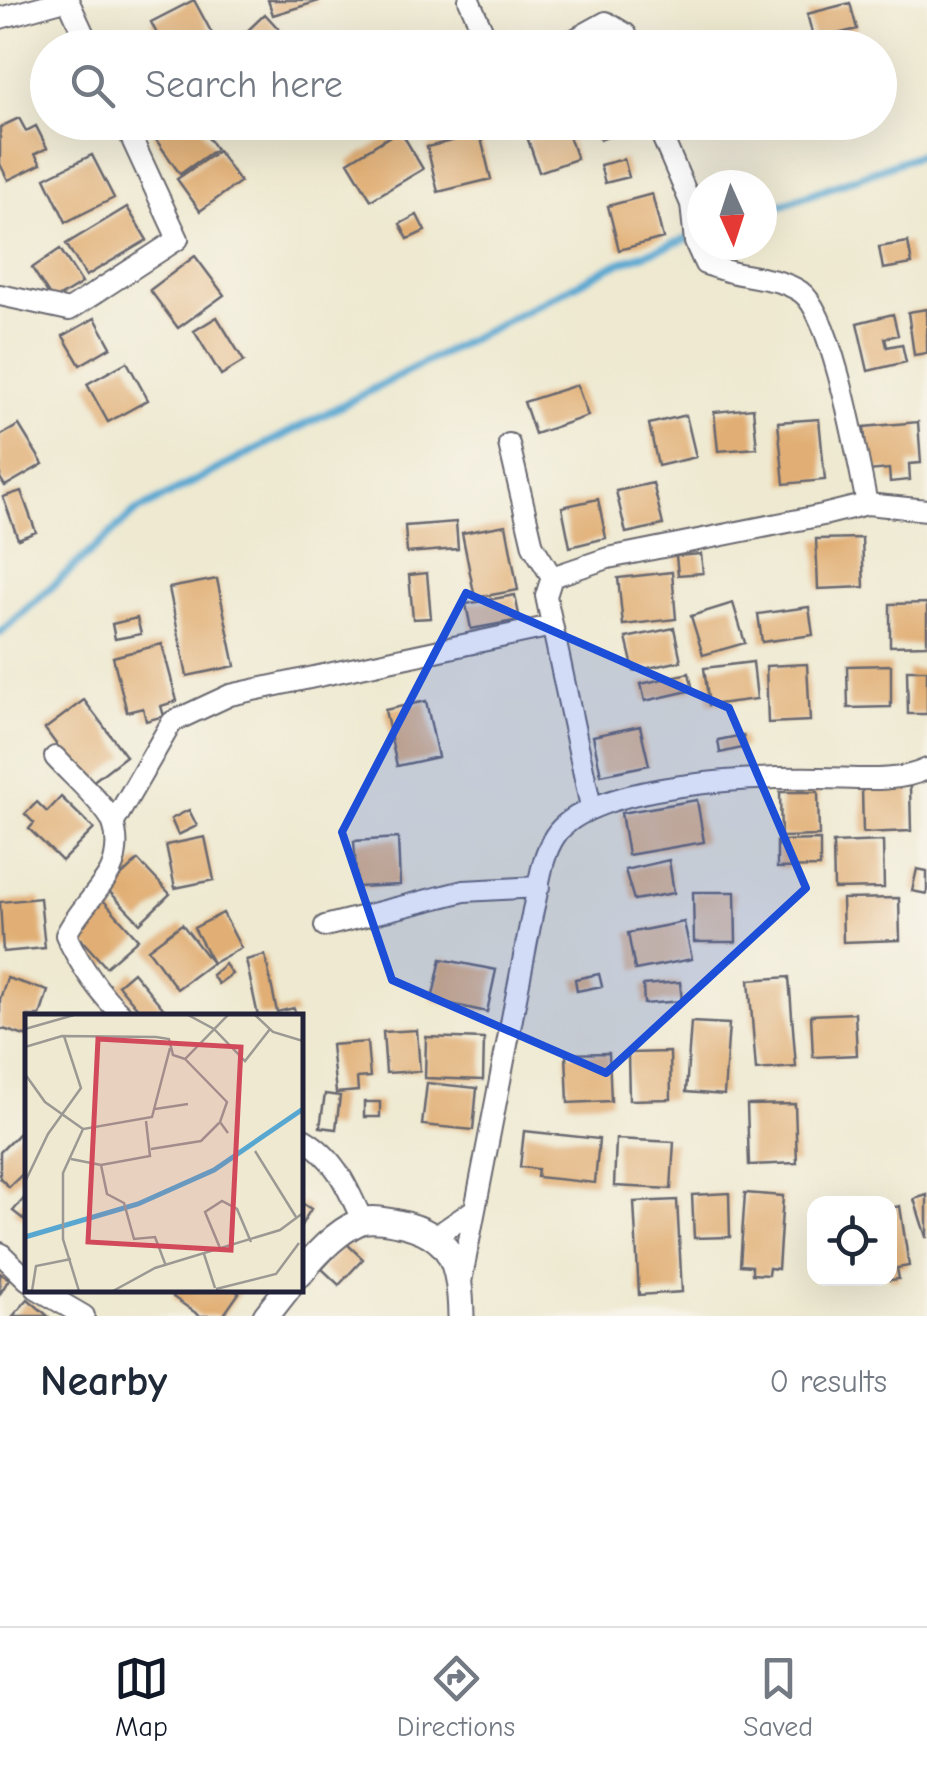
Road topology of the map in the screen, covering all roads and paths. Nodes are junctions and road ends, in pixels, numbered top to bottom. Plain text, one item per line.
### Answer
1 (66, 0) edge
2 (469, 0) edge
3 (0, 18) edge
4 (81, 30) edge
5 (482, 30) edge
6 (592, 30) edge
7 (619, 30) edge
8 (132, 140) edge
9 (664, 140) edge
10 (0, 294) edge
11 (509, 444) dead end
12 (866, 504) junction
13 (927, 510) edge
14 (552, 577) junction
15 (552, 626) junction
16 (55, 757) dead end
17 (927, 770) edge
18 (591, 808) junction
19 (113, 824) junction
20 (538, 887) junction
21 (325, 926) dead end
22 (121, 1014) edge
23 (302, 1138) edge
24 (475, 1209) junction
25 (362, 1220) junction
26 (435, 1237) junction
27 (0, 1253) edge
28 (302, 1272) edge
29 (25, 1277) edge
30 (460, 1284) junction
31 (41, 1291) edge
32 (286, 1291) edge
33 (84, 1316) edge
34 (266, 1316) edge
35 (461, 1316) edge

1 - 3 street
1 - 4 street
2 - 5 street
6 - 7 street
8 - 10 street
9 - 12 street
11 - 14 street
12 - 13 street
12 - 14 street
14 - 15 street
15 - 18 street
15 - 19 street
16 - 19 street
17 - 18 street
18 - 20 street
19 - 22 street
20 - 21 street
20 - 24 street
23 - 25 street
24 - 26 street
24 - 30 street
25 - 26 street
25 - 28 street
26 - 30 street
27 - 29 street
30 - 35 street
31 - 33 street
32 - 34 street

